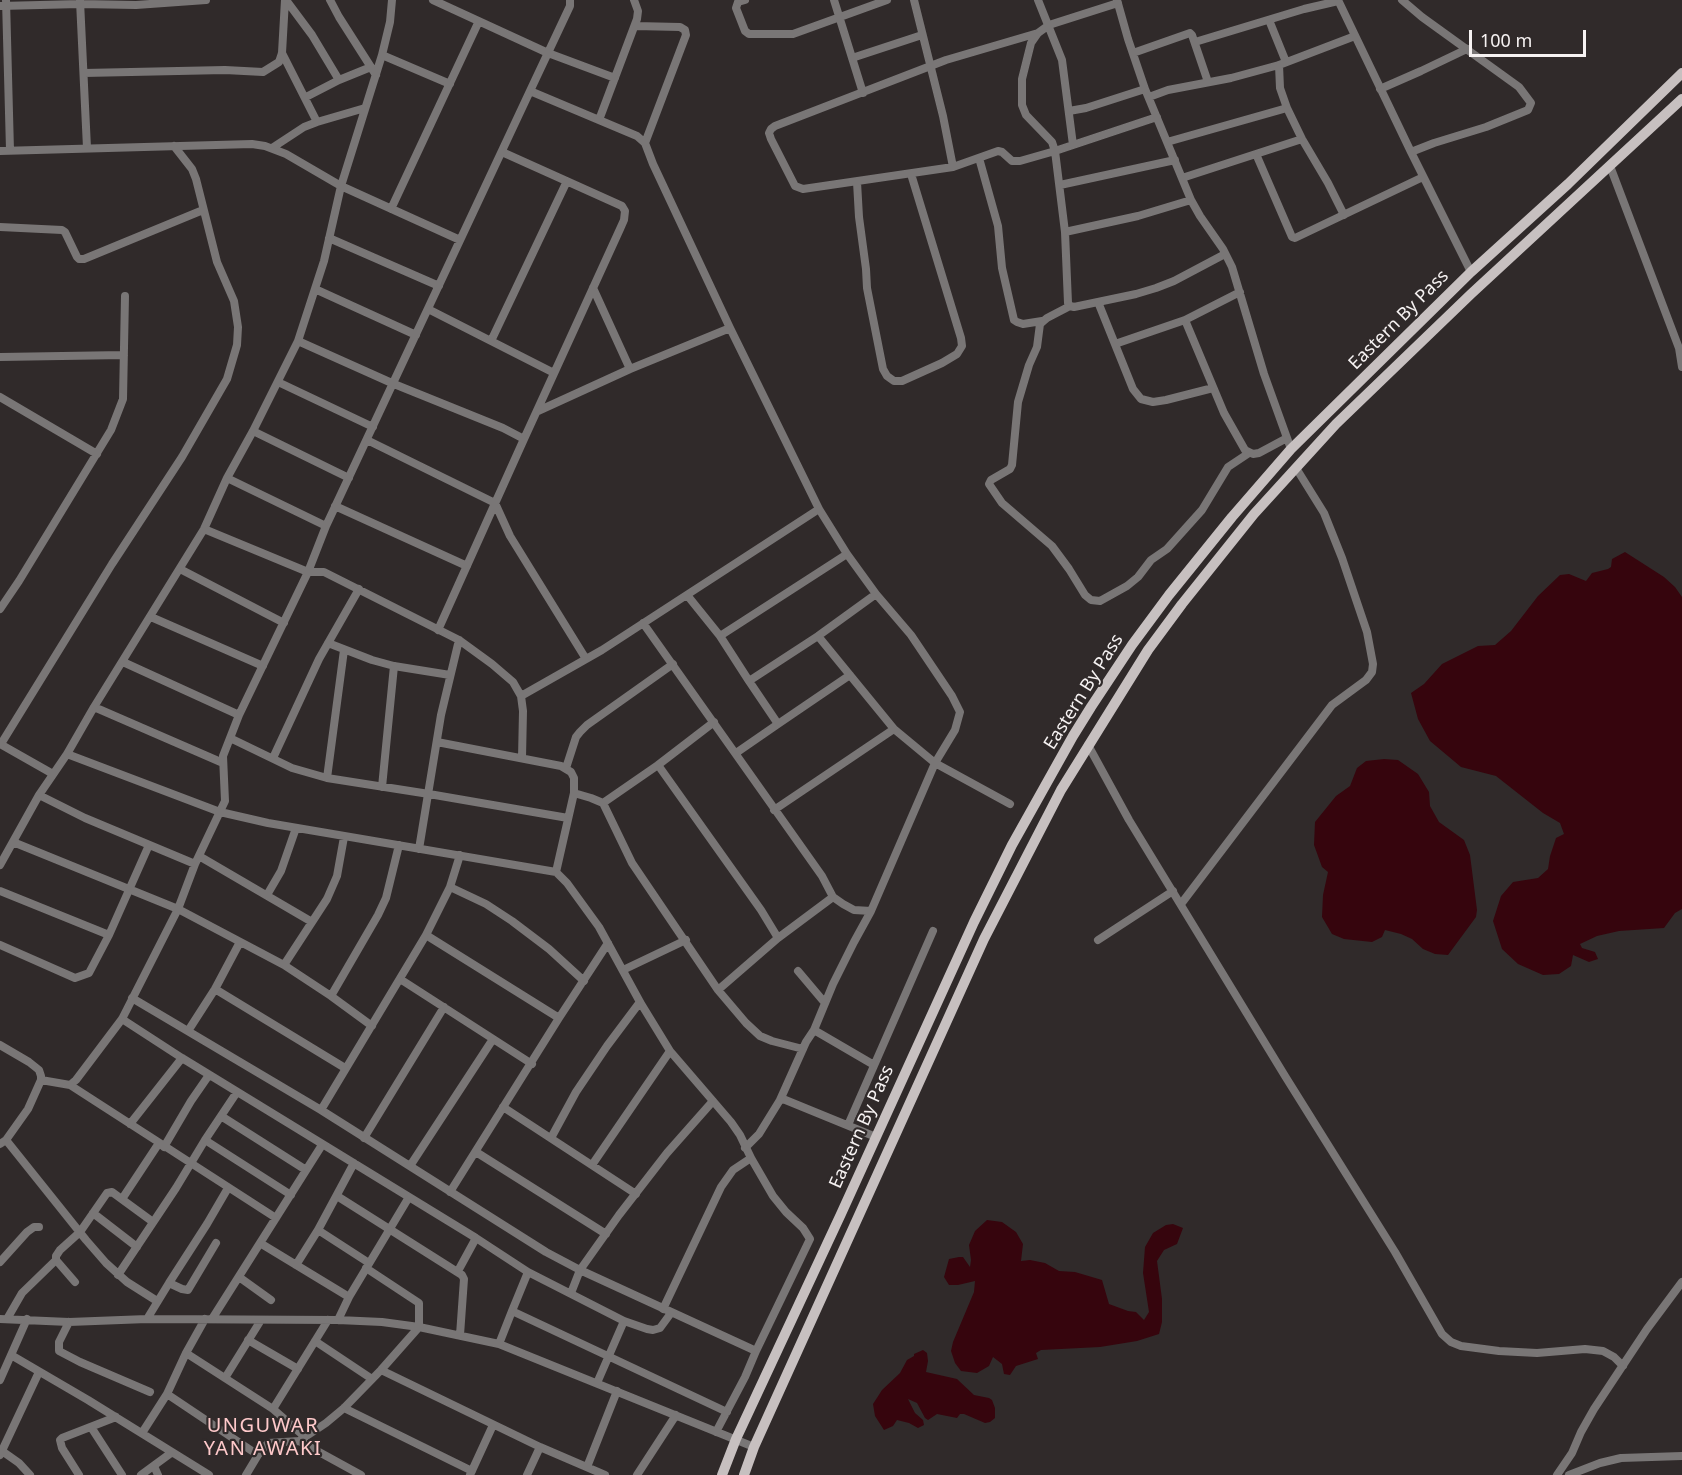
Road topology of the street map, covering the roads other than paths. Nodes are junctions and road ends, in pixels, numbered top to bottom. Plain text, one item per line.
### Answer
1 (206, 0) edge
2 (286, 0) edge
3 (330, 0) edge
4 (392, 0) edge
5 (433, 0) edge
6 (570, 0) edge
7 (634, 0) edge
8 (745, 0) edge
9 (834, 0) edge
10 (887, 0) edge
11 (914, 0) edge
12 (1038, 0) edge
13 (1402, 0) edge
14 (184, 1) edge
15 (1338, 1) edge
16 (80, 2) edge
17 (1118, 2) edge
18 (4, 4) edge
19 (839, 17) junction
20 (1269, 20) junction
21 (479, 21) junction
22 (634, 26) junction
23 (1048, 26) junction
24 (1038, 33) junction
25 (922, 35) junction
26 (1355, 36) junction
27 (1195, 42) junction
28 (1467, 49) junction
29 (282, 53) junction
30 (548, 53) junction
31 (1132, 53) junction
32 (382, 55) junction
33 (852, 58) junction
34 (1282, 64) junction
35 (930, 67) junction
36 (374, 71) junction
37 (84, 73) junction
38 (1682, 73) edge
39 (4, 76) edge
40 (615, 78) junction
41 (339, 80) junction
42 (1208, 82) junction
43 (450, 84) junction
44 (1380, 89) junction
45 (530, 91) junction
46 (863, 93) junction
47 (1147, 93) junction
48 (306, 97) junction
49 (1682, 99) edge
50 (365, 108) junction
51 (1287, 108) junction
52 (1069, 111) junction
53 (1156, 117) junction
54 (599, 120) junction
55 (317, 122) junction
56 (1302, 139) junction
57 (645, 142) junction
58 (1167, 142) junction
59 (1073, 145) junction
60 (174, 146) junction
61 (87, 148) junction
62 (272, 148) junction
63 (10, 150) junction
64 (0, 151) edge
65 (1055, 151) junction
66 (502, 152) junction
67 (1411, 152) junction
68 (1256, 154) junction
69 (979, 158) junction
70 (1175, 160) junction
71 (1610, 166) junction
72 (953, 167) junction
73 (911, 174) junction
74 (1424, 177) junction
75 (1182, 178) junction
76 (567, 181) junction
77 (857, 182) junction
78 (1060, 185) junction
79 (341, 186) junction
80 (1191, 200) junction
81 (391, 209) junction
82 (203, 210) junction
83 (1344, 215) junction
84 (0, 227) edge
85 (1065, 232) junction
86 (329, 238) junction
87 (460, 240) junction
88 (1225, 254) junction
89 (1471, 272) junction
90 (439, 286) junction
91 (593, 288) junction
92 (315, 289) junction
93 (1240, 292) junction
94 (125, 296) dead end
95 (1098, 302) junction
96 (1070, 306) junction
97 (428, 309) junction
98 (1185, 320) junction
99 (1042, 321) junction
100 (730, 328) junction
101 (416, 335) junction
102 (298, 341) junction
103 (491, 341) junction
104 (1115, 344) junction
105 (124, 355) junction
106 (0, 357) edge
107 (1682, 367) edge
108 (630, 369) junction
109 (554, 373) junction
110 (278, 382) junction
111 (394, 384) junction
112 (1213, 388) junction
113 (0, 397) edge
114 (538, 411) junction
115 (373, 428) junction
116 (253, 431) junction
117 (1287, 438) junction
118 (524, 439) junction
119 (367, 440) junction
120 (1291, 449) junction
121 (1249, 453) junction
122 (97, 454) junction
123 (1296, 468) junction
124 (227, 478) junction
125 (349, 478) junction
126 (495, 503) junction
127 (335, 506) junction
128 (819, 509) junction
129 (326, 526) junction
130 (204, 529) junction
131 (847, 554) junction
132 (467, 566) junction
133 (180, 569) junction
134 (308, 572) junction
135 (359, 589) junction
136 (876, 594) junction
137 (687, 595) junction
138 (0, 609) edge
139 (151, 617) junction
140 (284, 623) junction
141 (644, 623) junction
142 (438, 630) junction
143 (720, 636) junction
144 (818, 636) junction
145 (459, 640) junction
146 (328, 643) junction
147 (344, 650) junction
148 (586, 659) junction
149 (123, 662) junction
150 (674, 664) junction
151 (263, 666) junction
152 (393, 666) junction
153 (450, 675) junction
154 (850, 675) junction
155 (749, 681) junction
156 (521, 696) junction
157 (94, 707) junction
158 (239, 715) junction
159 (714, 722) junction
160 (778, 723) junction
161 (894, 729) junction
162 (230, 738) junction
163 (437, 742) junction
164 (0, 744) edge
165 (1088, 745) junction
166 (736, 753) junction
167 (67, 754) junction
168 (273, 758) junction
169 (522, 758) junction
170 (223, 763) junction
171 (935, 763) junction
172 (658, 765) junction
173 (566, 768) junction
174 (53, 774) junction
175 (327, 778) junction
176 (382, 787) junction
177 (574, 793) junction
178 (429, 794) junction
179 (39, 795) junction
180 (603, 803) junction
181 (1010, 804) dead end
182 (774, 810) junction
183 (220, 812) junction
184 (568, 818) junction
185 (296, 828) junction
186 (344, 837) junction
187 (13, 842) junction
188 (149, 845) junction
189 (399, 845) junction
190 (419, 849) junction
191 (3, 854) edge
192 (460, 855) junction
193 (197, 860) junction
194 (0, 865) edge
195 (556, 872) junction
196 (450, 887) junction
197 (129, 890) junction
198 (0, 891) edge
199 (1173, 891) junction
200 (267, 896) junction
201 (833, 897) junction
202 (1181, 904) junction
203 (178, 909) junction
204 (871, 911) junction
205 (312, 922) junction
206 (933, 931) dead end
207 (109, 935) junction
208 (426, 935) junction
209 (778, 938) junction
210 (686, 940) junction
211 (1098, 940) dead end
212 (240, 942) junction
213 (608, 943) junction
214 (0, 945) edge
215 (284, 965) junction
216 (623, 970) junction
217 (798, 971) dead end
218 (400, 978) junction
219 (584, 981) junction
220 (214, 989) junction
221 (718, 990) junction
222 (331, 996) junction
223 (132, 998) junction
224 (640, 1002) junction
225 (825, 1003) junction
226 (444, 1007) junction
227 (559, 1018) junction
228 (122, 1019) junction
229 (372, 1026) junction
230 (814, 1030) junction
231 (188, 1031) junction
232 (493, 1039) junction
233 (0, 1045) edge
234 (803, 1049) junction
235 (670, 1051) junction
236 (182, 1058) junction
237 (532, 1064) junction
238 (874, 1065) junction
239 (345, 1068) junction
240 (209, 1075) junction
241 (41, 1080) junction
242 (70, 1085) junction
243 (237, 1092) junction
244 (780, 1100) junction
245 (712, 1101) junction
246 (503, 1107) junction
247 (321, 1110) junction
248 (221, 1116) junction
249 (130, 1124) junction
250 (848, 1125) junction
251 (876, 1137) junction
252 (364, 1138) junction
253 (550, 1138) junction
254 (204, 1140) junction
255 (3, 1142) edge
256 (162, 1145) junction
257 (322, 1145) junction
258 (745, 1148) junction
259 (476, 1152) junction
260 (751, 1158) junction
261 (354, 1163) junction
262 (191, 1164) junction
263 (592, 1165) junction
264 (410, 1166) junction
265 (306, 1170) junction
266 (228, 1188) junction
267 (450, 1192) junction
268 (636, 1194) junction
269 (291, 1195) junction
270 (337, 1196) junction
271 (409, 1197) junction
272 (122, 1199) junction
273 (93, 1213) junction
274 (276, 1218) junction
275 (153, 1222) junction
276 (39, 1227) dead end
277 (390, 1229) junction
278 (318, 1230) junction
279 (80, 1232) junction
280 (606, 1234) junction
281 (476, 1238) junction
282 (216, 1243) dead end
283 (260, 1243) junction
284 (137, 1247) junction
285 (56, 1260) junction
286 (0, 1262) edge
287 (296, 1265) junction
288 (368, 1265) junction
289 (580, 1270) junction
290 (458, 1271) junction
291 (528, 1272) junction
292 (118, 1275) junction
293 (239, 1277) junction
294 (75, 1282) dead end
295 (169, 1282) junction
296 (1682, 1282) edge
297 (571, 1293) junction
298 (348, 1297) junction
299 (272, 1300) dead end
300 (157, 1301) junction
301 (512, 1311) junction
302 (667, 1311) junction
303 (4, 1319) edge
304 (27, 1319) junction
305 (147, 1319) junction
306 (208, 1319) junction
307 (261, 1320) junction
308 (328, 1320) junction
309 (338, 1320) junction
310 (624, 1321) junction
311 (69, 1322) junction
312 (419, 1327) junction
313 (460, 1335) junction
314 (248, 1340) junction
315 (315, 1341) junction
316 (499, 1344) junction
317 (756, 1351) junction
318 (186, 1353) junction
319 (11, 1355) junction
320 (608, 1357) junction
321 (1623, 1366) junction
322 (298, 1369) junction
323 (381, 1370) junction
324 (39, 1372) junction
325 (225, 1378) junction
326 (372, 1379) junction
327 (0, 1380) edge
328 (597, 1383) junction
329 (617, 1391) junction
330 (150, 1392) dead end
331 (167, 1394) junction
332 (344, 1408) junction
333 (273, 1409) junction
334 (727, 1412) junction
335 (676, 1415) junction
336 (116, 1417) junction
337 (493, 1425) junction
338 (91, 1427) junction
339 (716, 1432) junction
340 (142, 1433) junction
341 (302, 1439) junction
342 (736, 1439) junction
343 (540, 1447) junction
344 (754, 1447) junction
345 (1, 1453) edge
346 (171, 1453) junction
347 (258, 1455) junction
348 (1682, 1456) edge
349 (186, 1461) junction
350 (154, 1466) junction
351 (587, 1467) junction
352 (471, 1473) edge
353 (30, 1475) edge
354 (79, 1475) edge
355 (122, 1475) edge
356 (141, 1475) edge
357 (158, 1475) edge
358 (192, 1475) edge
359 (209, 1475) edge
360 (246, 1475) edge
361 (361, 1475) edge
362 (527, 1475) edge
363 (605, 1475) edge
364 (637, 1475) edge
365 (722, 1475) edge
366 (744, 1475) edge
367 (1557, 1475) edge
368 (1569, 1475) edge

1 - 14 street
2 - 29 street
2 - 41 street
3 - 36 street
4 - 32 street
5 - 21 street
6 - 30 street
7 - 22 street
8 - 19 street
9 - 19 street
10 - 19 street
11 - 25 street
12 - 23 street
13 - 28 street
14 - 16 street
15 - 20 street
15 - 26 street
16 - 18 street
16 - 37 street
17 - 23 street
17 - 31 street
18 - 39 street
19 - 33 street
20 - 27 street
20 - 34 street
21 - 30 street
21 - 43 street
22 - 40 street
22 - 57 street
23 - 24 street
23 - 52 street
24 - 35 street
24 - 65 street
25 - 33 street
25 - 35 street
26 - 34 street
26 - 44 street
27 - 31 street
27 - 42 street
28 - 44 street
28 - 67 street
29 - 37 street
29 - 48 street
30 - 40 street
30 - 45 street
31 - 47 street
32 - 36 street
32 - 43 street
33 - 46 street
34 - 42 street
34 - 51 street
35 - 46 street
35 - 72 street
36 - 41 street
36 - 50 street
37 - 61 street
38 - 89 main road, Eastern By Pass
39 - 63 street
40 - 54 street
41 - 48 street
42 - 47 street
43 - 81 street
44 - 67 street
45 - 54 street
45 - 66 street
46 - 77 street
47 - 52 street
47 - 53 street
48 - 55 street
49 - 71 main road, Eastern By Pass
50 - 55 street
50 - 79 street
51 - 56 street
51 - 58 street
52 - 59 street
53 - 58 street
53 - 59 street
54 - 57 street
55 - 62 street
56 - 68 street
56 - 83 street
57 - 100 street
58 - 70 street
59 - 65 street
60 - 61 street
60 - 62 street
60 - 82 street
61 - 63 street
62 - 79 street
63 - 64 street
65 - 69 street
65 - 78 street
66 - 76 street
66 - 87 street
67 - 74 street
68 - 75 street
68 - 83 street
69 - 72 street
69 - 99 street
70 - 75 street
70 - 78 street
71 - 107 street
71 - 123 main road, Eastern By Pass
72 - 73 street
73 - 77 street
73 - 77 street
74 - 83 street
74 - 89 street
75 - 80 street
76 - 91 street
76 - 103 street
78 - 85 street
79 - 81 street
79 - 86 street
80 - 85 street
80 - 88 street
81 - 87 street
82 - 84 street
82 - 164 street
85 - 96 street
86 - 90 street
86 - 92 street
87 - 90 street
88 - 93 street
88 - 95 street
89 - 120 main road, Eastern By Pass
90 - 97 street
91 - 108 street
91 - 109 street
92 - 101 street
92 - 102 street
93 - 98 street
93 - 117 street
94 - 105 street
95 - 96 street
95 - 104 street
96 - 99 street
97 - 101 street
97 - 103 street
98 - 104 street
98 - 112 street
99 - 121 street
100 - 108 street
100 - 128 street
101 - 111 street
102 - 110 street
102 - 111 street
103 - 109 street
104 - 112 street
105 - 106 street
105 - 122 street
108 - 114 street
109 - 114 street
110 - 115 street
110 - 116 street
111 - 115 street
111 - 118 street
112 - 121 street
113 - 122 street
114 - 118 street
115 - 119 street
116 - 124 street
116 - 125 street
117 - 120 street
117 - 121 street
118 - 126 street
119 - 125 street
119 - 126 street
120 - 251 main road, Eastern By Pass
122 - 138 street
123 - 165 main road, Eastern By Pass
123 - 202 street
124 - 129 street
124 - 130 street
125 - 127 street
126 - 132 street
126 - 148 street
127 - 129 street
127 - 132 street
128 - 131 street
128 - 137 street
129 - 134 street
130 - 133 street
130 - 134 street
131 - 136 street
131 - 143 street
132 - 142 street
133 - 139 street
133 - 140 street
134 - 135 street
134 - 140 street
135 - 142 street
135 - 146 street
136 - 144 street
136 - 171 street
137 - 141 street
137 - 143 street
139 - 149 street
139 - 151 street
140 - 151 street
141 - 148 street
141 - 150 street
142 - 145 street
143 - 155 street
144 - 154 street
144 - 155 street
145 - 153 street
145 - 156 street
146 - 147 street
146 - 168 street
147 - 152 street
147 - 175 street
148 - 156 street
149 - 157 street
149 - 158 street
150 - 159 street
150 - 173 street
151 - 158 street
152 - 153 street
152 - 176 street
153 - 163 street
154 - 160 street
154 - 161 street
155 - 160 street
156 - 169 street
157 - 167 street
157 - 170 street
158 - 162 street
159 - 166 street
159 - 172 street
160 - 166 street
161 - 171 street
161 - 182 street
162 - 168 street
162 - 170 street
163 - 169 street
163 - 178 street
164 - 174 street
165 - 199 street
165 - 344 main road, Eastern By Pass
166 - 182 street
167 - 174 street
167 - 183 street
168 - 175 street
169 - 173 street
170 - 183 street
171 - 181 street
171 - 204 street
172 - 180 street
172 - 209 street
173 - 177 street
174 - 179 street
175 - 176 street
176 - 178 street
177 - 180 street
177 - 184 street
178 - 184 street
178 - 190 street
179 - 187 street
179 - 188 street
180 - 210 street
182 - 201 street
183 - 185 street
183 - 193 street
184 - 195 street
185 - 186 street
185 - 200 street
186 - 189 street
186 - 205 street
187 - 191 street
187 - 197 street
188 - 193 street
188 - 197 street
189 - 190 street
189 - 222 street
190 - 192 street
191 - 194 street
192 - 195 street
192 - 196 street
193 - 200 street
193 - 203 street
195 - 213 street
196 - 208 street
196 - 219 street
197 - 203 street
197 - 207 street
198 - 207 street
199 - 202 street
199 - 211 street
200 - 205 street
201 - 204 street
201 - 209 street
202 - 321 street
203 - 212 street
203 - 223 street
204 - 225 street
205 - 215 street
206 - 238 street
207 - 214 street
208 - 218 street
208 - 227 street
209 - 221 street
210 - 216 street
210 - 221 street
212 - 215 street
212 - 220 street
213 - 216 street
213 - 219 street
215 - 222 street
216 - 224 street
217 - 225 street
218 - 226 street
218 - 229 street
219 - 227 street
220 - 231 street
220 - 239 street
221 - 234 street
222 - 229 street
223 - 228 street
223 - 231 street
224 - 235 street
224 - 253 street
225 - 230 street
226 - 232 street
226 - 252 street
227 - 237 street
228 - 236 street
228 - 242 street
229 - 239 street
230 - 234 street
230 - 238 street
231 - 247 street
232 - 237 street
232 - 264 street
233 - 241 street
234 - 244 street
235 - 245 street
235 - 263 street
236 - 240 street
236 - 249 street
237 - 246 street
238 - 250 street
239 - 247 street
240 - 243 street
240 - 256 street
241 - 242 street
241 - 255 street
242 - 249 street
243 - 248 street
243 - 257 street
244 - 250 street
244 - 258 street
245 - 258 street
245 - 268 street
246 - 253 street
246 - 259 street
247 - 252 street
248 - 254 street
248 - 265 street
249 - 256 street
250 - 251 street
251 - 342 main road, Eastern By Pass
252 - 264 street
253 - 263 street
254 - 262 street
254 - 269 street
255 - 279 street
256 - 262 street
256 - 272 street
257 - 261 street
257 - 265 street
258 - 260 street
259 - 267 street
259 - 280 street
260 - 302 street
260 - 317 street
261 - 270 street
261 - 271 street
262 - 266 street
262 - 275 street
263 - 268 street
264 - 267 street
265 - 269 street
266 - 274 street
266 - 295 street
267 - 289 street
268 - 280 street
269 - 274 street
270 - 277 street
270 - 278 street
271 - 277 street
271 - 281 street
272 - 273 street
272 - 275 street
273 - 279 street
273 - 284 street
274 - 283 street
275 - 284 street
276 - 286 street
277 - 288 street
277 - 290 street
278 - 287 street
278 - 288 street
279 - 285 street
279 - 292 street
280 - 289 street
281 - 290 street
281 - 291 street
282 - 295 street
283 - 287 street
283 - 293 street
284 - 292 street
285 - 294 street
285 - 303 street
287 - 298 street
288 - 298 street
288 - 312 street
289 - 297 street
289 - 302 street
290 - 313 street
291 - 297 street
291 - 301 street
292 - 300 street
293 - 299 street
293 - 306 street
295 - 300 street
296 - 321 street
297 - 310 street
298 - 309 street
300 - 305 street
301 - 316 street
301 - 320 street
302 - 310 street
302 - 317 street
303 - 304 street
304 - 311 street
304 - 319 street
305 - 306 street
305 - 311 street
306 - 307 street
306 - 318 street
307 - 308 street
307 - 314 street
308 - 309 street
308 - 315 street
309 - 312 street
310 - 320 street
311 - 330 street
312 - 313 street
312 - 323 street
313 - 316 street
314 - 322 street
314 - 325 street
315 - 322 street
315 - 326 street
316 - 328 street
317 - 334 street
318 - 325 street
318 - 331 street
319 - 324 street
319 - 327 street
320 - 328 street
320 - 334 street
321 - 367 street
322 - 333 street
323 - 326 street
323 - 337 street
324 - 336 street
324 - 345 street
325 - 333 street
326 - 332 street
328 - 329 street
329 - 335 street
329 - 351 street
331 - 340 street
331 - 347 street
332 - 341 street
332 - 352 street
333 - 341 street
334 - 339 street
335 - 339 street
335 - 364 street
336 - 338 street
336 - 340 street
337 - 343 street
337 - 352 street
338 - 354 street
338 - 355 street
339 - 342 street
340 - 346 street
341 - 347 street
341 - 361 street
342 - 344 street
342 - 365 main road, Eastern By Pass
343 - 351 street
343 - 362 street
344 - 366 main road, Eastern By Pass
345 - 353 street
346 - 349 street
346 - 350 street
347 - 360 street
348 - 368 street
349 - 358 street
349 - 359 street
350 - 356 street
350 - 357 street
351 - 363 street

